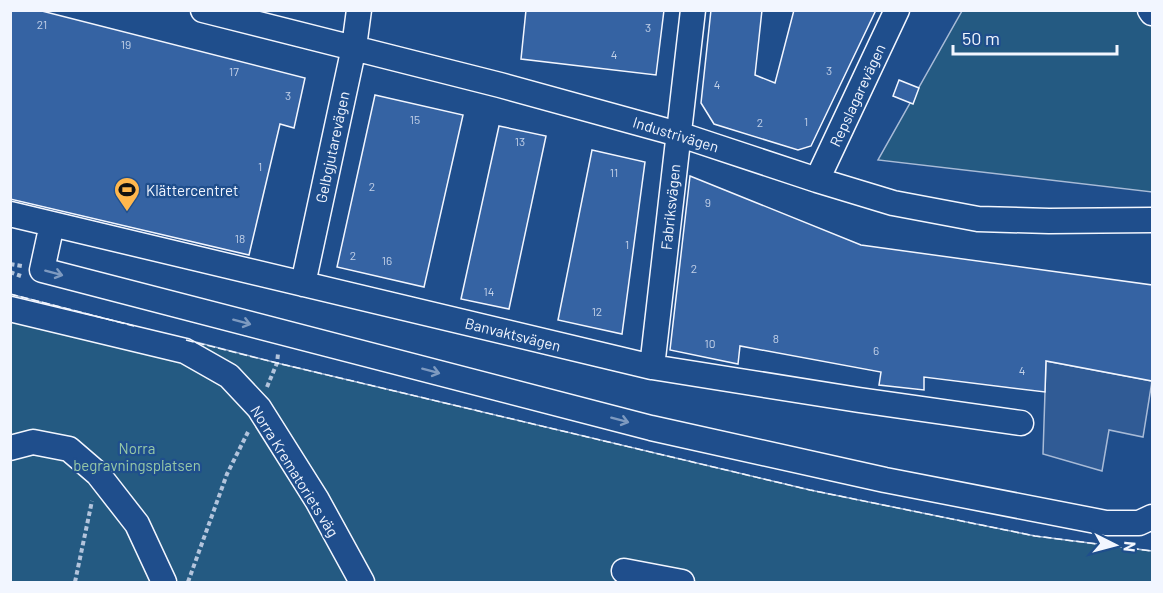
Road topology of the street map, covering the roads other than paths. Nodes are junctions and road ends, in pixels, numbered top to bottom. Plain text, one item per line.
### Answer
1 (203, 10) edge
2 (359, 10) edge
3 (693, 10) edge
4 (897, 10) edge
5 (354, 47) junction
6 (678, 134) junction
7 (817, 180) junction
8 (10, 214) edge
9 (1152, 220) edge
10 (52, 224) junction
11 (303, 284) junction
12 (10, 309) edge
13 (652, 367) junction
14 (1021, 423) dead end
15 (10, 448) edge
16 (1152, 517) edge
17 (624, 571) dead end
18 (164, 582) edge
19 (362, 582) edge
20 (682, 582) edge

1 - 5 street, Industrivägen
2 - 5 street, Gelbgjutarevägen
3 - 6 street, Fabriksvägen
4 - 7 street, Repslagarevägen
5 - 6 street, Industrivägen
5 - 11 street, Gelbgjutarevägen
6 - 7 street, Industrivägen
6 - 13 street, Fabriksvägen
7 - 9 street, Industrivägen
8 - 10 street, Banvaktsvägen
10 - 11 street, Banvaktsvägen
10 -> 16 street
11 - 13 street, Banvaktsvägen
12 - 19 street, Norra Krematoriets väg
13 - 14 street, Banvaktsvägen
15 - 18 street
17 - 20 street

